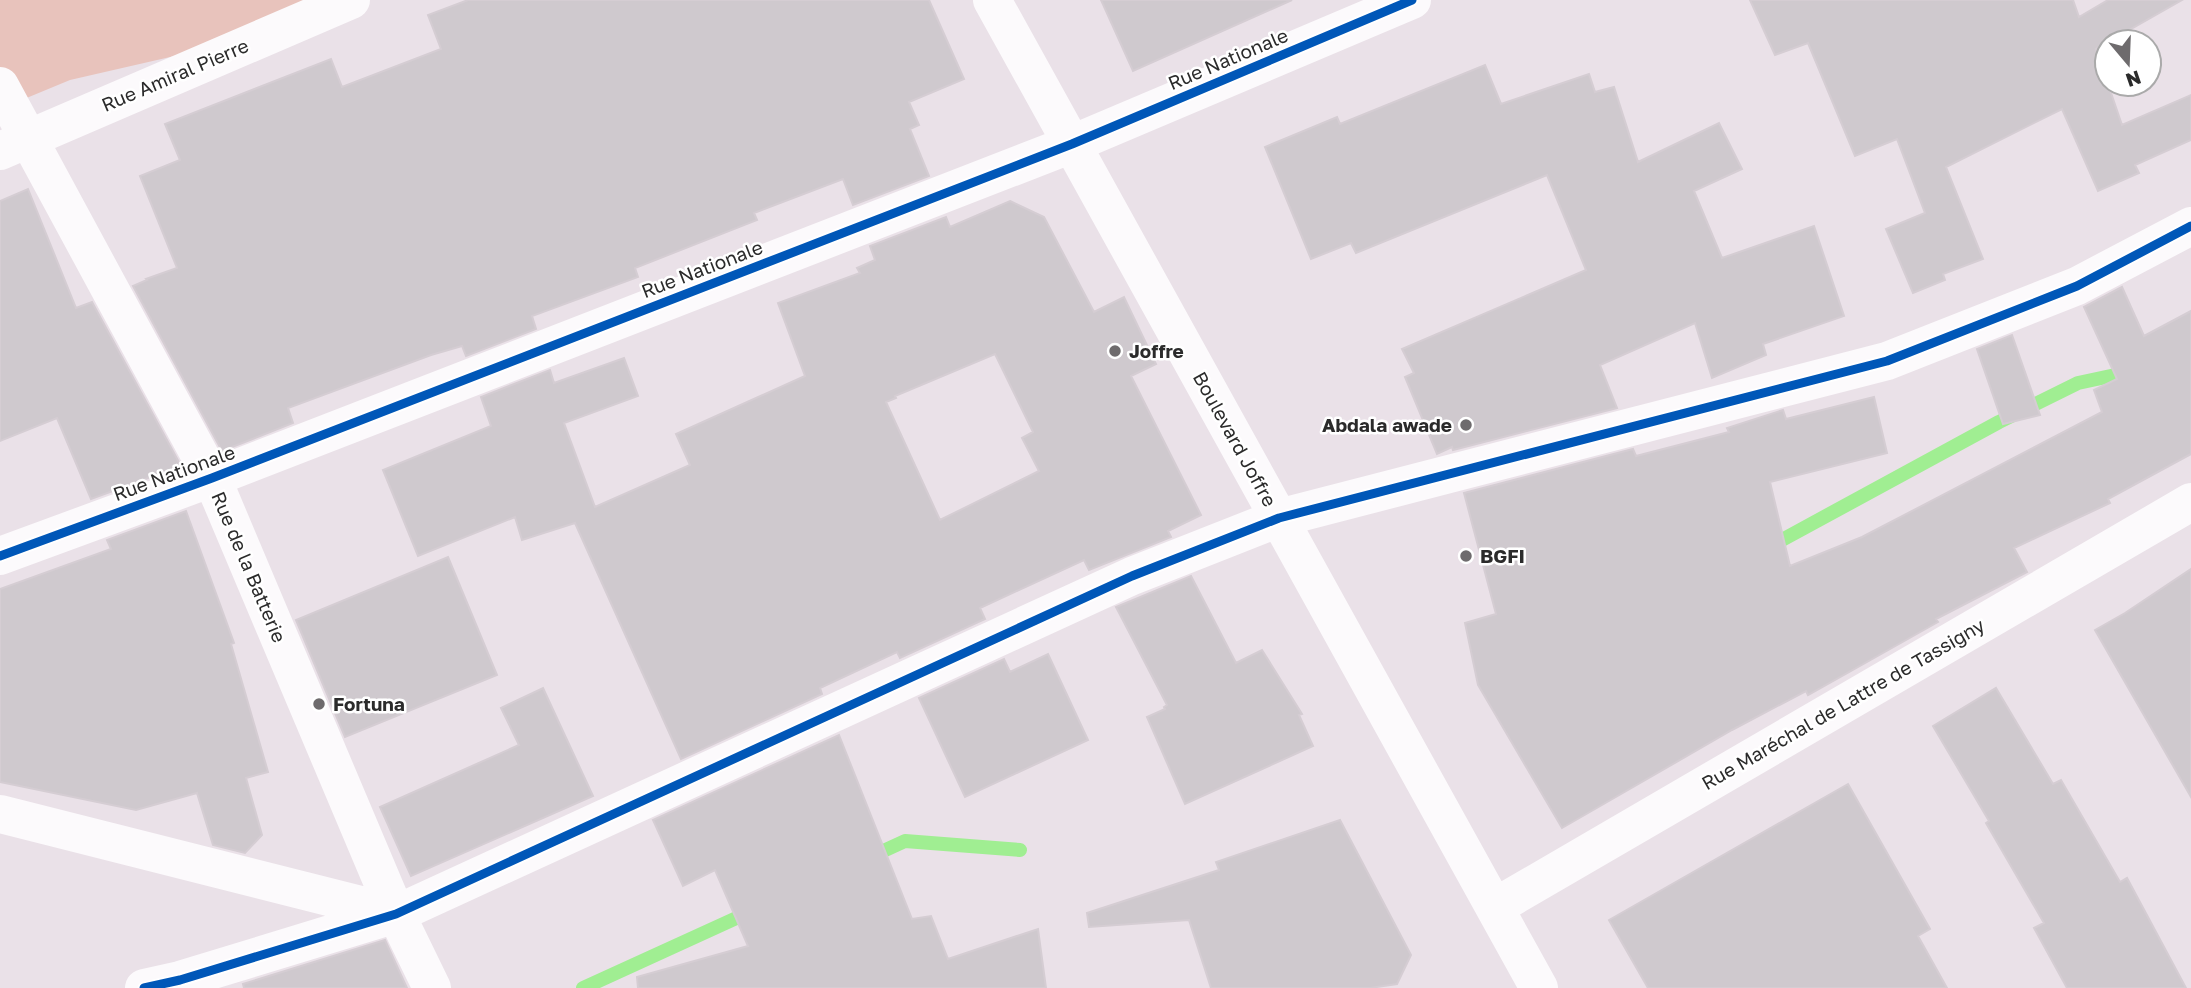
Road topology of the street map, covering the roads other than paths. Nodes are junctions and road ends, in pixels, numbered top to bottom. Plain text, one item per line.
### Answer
1 (351, 0) edge
2 (992, 0) edge
3 (1412, 0) edge
4 (0, 86) edge
5 (14, 144) edge
6 (1072, 144) junction
7 (2191, 226) edge
8 (212, 478) junction
9 (2191, 502) edge
10 (1279, 518) junction
11 (0, 556) edge
12 (0, 814) edge
13 (1495, 907) junction
14 (396, 914) junction
15 (144, 988) edge
16 (432, 988) edge
17 (1538, 988) edge

1 - 5 street, Rue Amiral Pierre
2 - 6 street, Boulevard Joffre
3 - 6 street, Rue Nationale
4 - 5 street, Rue de la Batterie
5 - 8 street, Rue de la Batterie
6 - 8 street, Rue Nationale
6 - 10 street, Boulevard Joffre
7 - 10 street
8 - 11 street, Rue Nationale
8 - 14 street, Rue de la Batterie
9 - 13 street, Rue Maréchal de Lattre de Tassigny
10 - 13 street, Boulevard Joffre
10 - 14 street
12 - 14 street
13 - 17 street, Boulevard Joffre
14 - 15 street
14 - 16 street, Rue de la Batterie

